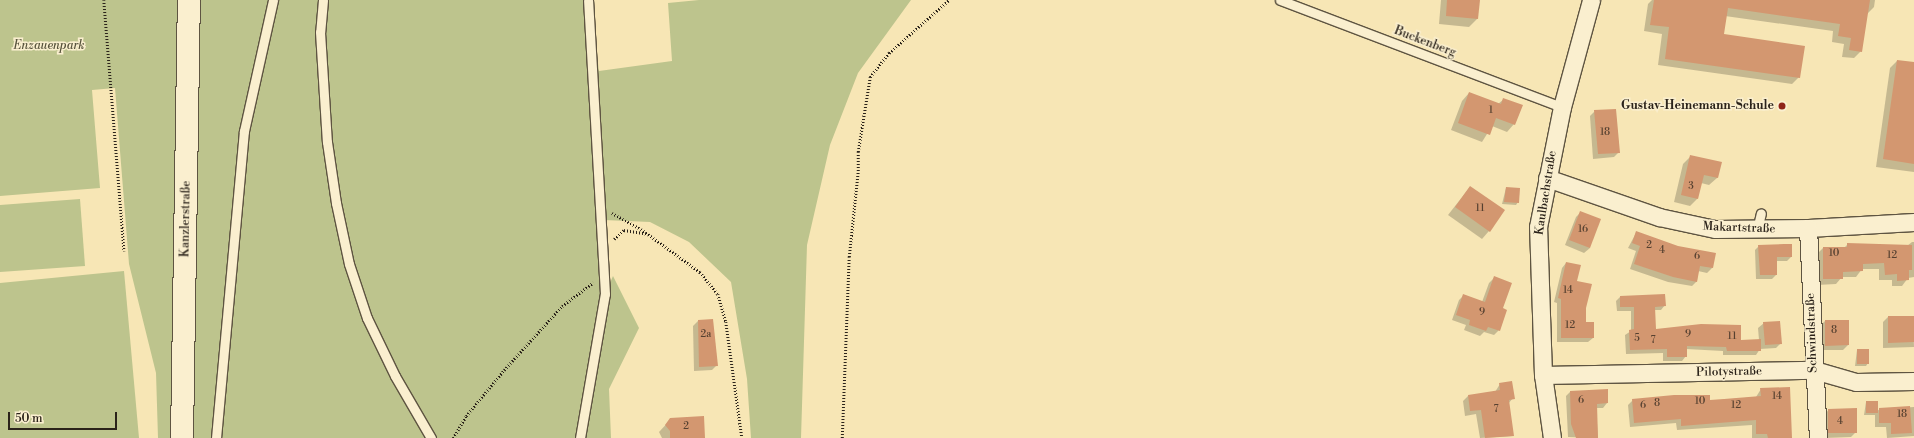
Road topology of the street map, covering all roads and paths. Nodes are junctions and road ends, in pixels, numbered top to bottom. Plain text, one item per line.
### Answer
1 (104, 0) edge
2 (189, 0) edge
3 (273, 0) edge
4 (323, 0) edge
5 (588, 0) edge
6 (949, 0) edge
7 (1280, 0) edge
8 (1591, 0) edge
9 (1562, 107) junction
10 (1547, 178) junction
11 (602, 210) junction
12 (1761, 213) dead end
13 (1914, 222) edge
14 (1808, 228) junction
15 (1757, 230) junction
16 (648, 234) junction
17 (612, 242) dead end
18 (124, 251) dead end
19 (605, 271) junction
20 (1814, 370) junction
21 (1543, 376) junction
22 (1914, 381) edge
23 (182, 438) edge
24 (216, 438) edge
25 (431, 438) edge
26 (453, 438) edge
27 (580, 438) edge
28 (742, 438) edge
29 (842, 438) edge
30 (1552, 438) edge
31 (1818, 438) edge

1 - 18 path
2 - 23 main road, Kanzlerstraße
3 - 24 lane
4 - 25 lane
5 - 11 lane
6 - 29 path
7 - 9 lane, Buckenberg
8 - 9 street, Kaulbachstraße
9 - 10 street, Kaulbachstraße
10 - 15 street, Makartstraße
10 - 21 street, Kaulbachstraße
11 - 16 path
11 - 19 lane
12 - 15 lane
13 - 14 street, Makartstraße
14 - 15 street, Makartstraße
14 - 20 street, Schwindstraße
16 - 17 path
16 - 28 path
19 - 26 path
19 - 27 lane
20 - 21 street, Pilotystraße
20 - 22 street, Pilotystraße
20 - 31 street, Schwindstraße
21 - 30 street, Kaulbachstraße

